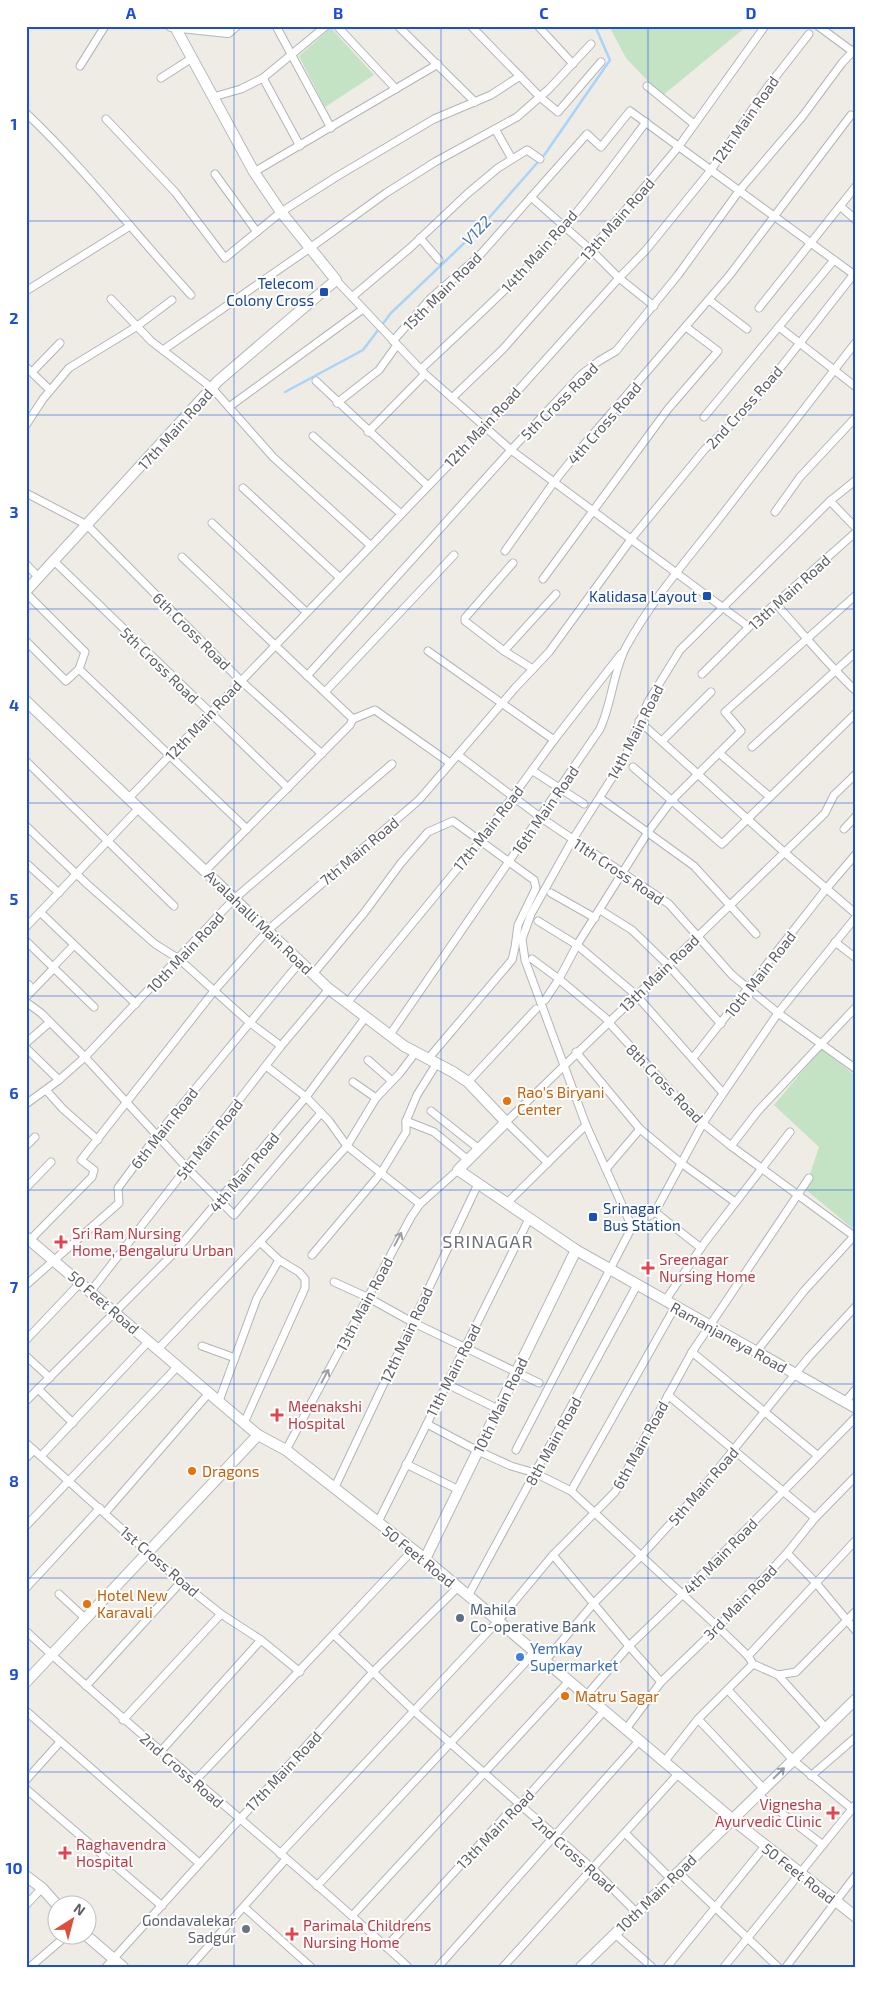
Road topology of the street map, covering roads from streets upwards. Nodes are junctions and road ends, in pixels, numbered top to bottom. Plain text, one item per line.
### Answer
1 (105, 26) edge
2 (170, 26) edge
3 (235, 26) edge
4 (276, 26) edge
5 (326, 26) edge
6 (337, 26) edge
7 (398, 26) edge
8 (471, 26) edge
9 (538, 26) edge
10 (765, 26) edge
11 (818, 26) edge
12 (175, 27) edge
13 (809, 34) dead end
14 (591, 44) dead end
15 (854, 49) edge
16 (292, 55) junction
17 (192, 58) junction
18 (600, 62) dead end
19 (438, 64) junction
20 (573, 64) junction
21 (80, 66) dead end
22 (520, 76) junction
23 (160, 78) dead end
24 (263, 78) junction
25 (647, 86) dead end
26 (396, 89) junction
27 (213, 97) junction
28 (540, 97) junction
29 (475, 102) junction
30 (26, 113) edge
31 (851, 115) dead end
32 (106, 119) dead end
33 (646, 122) junction
34 (694, 124) junction
35 (332, 128) junction
36 (495, 129) junction
37 (300, 146) junction
38 (679, 146) junction
39 (512, 159) junction
40 (540, 159) dead end
41 (711, 170) junction
42 (254, 172) junction
43 (215, 174) dead end
44 (856, 186) edge
45 (739, 191) junction
46 (531, 197) junction
47 (840, 206) junction
48 (281, 212) junction
49 (774, 216) junction
50 (856, 220) edge
51 (130, 226) junction
52 (564, 226) junction
53 (256, 232) junction
54 (420, 238) junction
55 (810, 242) junction
56 (310, 248) junction
57 (591, 250) junction
58 (439, 260) dead end
59 (834, 260) junction
60 (855, 275) edge
61 (619, 278) junction
62 (336, 280) junction
63 (26, 291) edge
64 (192, 295) dead end
65 (352, 297) junction
66 (111, 299) dead end
67 (172, 300) dead end
68 (710, 300) junction
69 (654, 306) junction
70 (759, 308) dead end
71 (363, 309) junction
72 (136, 327) junction
73 (686, 327) junction
74 (779, 327) junction
75 (747, 328) dead end
76 (856, 342) edge
77 (60, 343) dead end
78 (395, 343) junction
79 (800, 343) junction
80 (162, 350) junction
81 (26, 366) edge
82 (834, 370) junction
83 (32, 372) junction
84 (423, 372) junction
85 (316, 382) dead end
86 (856, 387) edge
87 (212, 388) junction
88 (50, 390) junction
89 (452, 398) junction
90 (337, 403) junction
91 (229, 407) junction
92 (704, 417) dead end
93 (856, 417) edge
94 (26, 425) edge
95 (485, 427) junction
96 (368, 432) junction
97 (313, 436) dead end
98 (511, 450) junction
99 (856, 480) edge
100 (554, 482) junction
101 (427, 485) junction
102 (243, 488) dead end
103 (26, 493) edge
104 (830, 501) junction
105 (594, 510) junction
106 (775, 512) dead end
107 (400, 513) junction
108 (212, 523) dead end
109 (87, 525) junction
110 (856, 528) edge
111 (856, 532) edge
112 (632, 538) junction
113 (370, 545) junction
114 (504, 551) dead end
115 (454, 555) dead end
116 (182, 557) dead end
117 (54, 561) junction
118 (513, 563) dead end
119 (26, 564) edge
120 (676, 573) junction
121 (339, 577) junction
122 (39, 578) junction
123 (543, 579) dead end
124 (26, 592) edge
125 (556, 594) dead end
126 (856, 595) edge
127 (775, 603) junction
128 (722, 607) junction
129 (306, 612) junction
130 (749, 627) junction
131 (807, 637) junction
132 (26, 642) edge
133 (274, 645) junction
134 (625, 650) junction
135 (428, 651) dead end
136 (504, 651) junction
137 (856, 652) edge
138 (79, 669) junction
139 (532, 669) junction
140 (835, 672) junction
141 (702, 674) dead end
142 (307, 676) junction
143 (240, 680) junction
144 (325, 692) junction
145 (711, 692) dead end
146 (856, 692) edge
147 (26, 701) edge
148 (502, 702) junction
149 (209, 713) junction
150 (856, 713) edge
151 (351, 716) junction
152 (639, 721) junction
153 (554, 740) junction
154 (662, 741) junction
155 (752, 747) dead end
156 (718, 753) junction
157 (322, 754) junction
158 (170, 755) junction
159 (458, 755) junction
160 (26, 761) edge
161 (392, 764) dead end
162 (450, 764) junction
163 (633, 767) dead end
164 (532, 771) junction
165 (698, 773) junction
166 (856, 774) edge
167 (288, 788) junction
168 (560, 788) junction
169 (513, 796) junction
170 (770, 797) junction
171 (129, 798) junction
172 (600, 798) junction
173 (672, 800) junction
174 (584, 804) dead end
175 (138, 808) junction
176 (856, 816) edge
177 (540, 817) junction
178 (748, 818) junction
179 (26, 826) edge
180 (248, 828) junction
181 (844, 829) dead end
182 (648, 832) junction
183 (573, 839) junction
184 (481, 840) junction
185 (107, 841) junction
186 (784, 852) junction
187 (856, 854) edge
188 (509, 862) junction
189 (26, 863) edge
190 (205, 871) junction
191 (622, 873) junction
192 (77, 874) junction
193 (826, 889) junction
194 (59, 893) junction
195 (552, 893) dead end
196 (234, 899) junction
197 (730, 905) junction
198 (174, 906) dead end
199 (600, 910) junction
200 (40, 912) junction
201 (856, 916) edge
202 (594, 918) junction
203 (538, 921) dead end
204 (26, 927) edge
205 (268, 930) junction
206 (756, 934) dead end
207 (697, 936) junction
208 (26, 941) edge
209 (835, 942) junction
210 (74, 945) junction
211 (577, 946) junction
212 (856, 958) edge
213 (179, 959) junction
214 (532, 959) dead end
215 (300, 962) junction
216 (668, 965) junction
217 (53, 968) junction
218 (313, 974) junction
219 (559, 979) junction
220 (26, 982) edge
221 (749, 988) junction
222 (26, 989) edge
223 (329, 989) junction
224 (214, 991) junction
225 (636, 995) junction
226 (26, 998) edge
227 (545, 1000) dead end
228 (26, 1002) edge
229 (347, 1003) junction
230 (136, 1004) junction
231 (94, 1007) dead end
232 (856, 1007) edge
233 (536, 1009) dead end
234 (778, 1013) junction
235 (365, 1018) junction
236 (609, 1021) junction
237 (50, 1022) junction
238 (249, 1022) junction
239 (721, 1024) junction
240 (389, 1036) junction
241 (26, 1043) edge
242 (821, 1045) junction
243 (281, 1046) junction
244 (26, 1048) edge
245 (576, 1052) junction
246 (415, 1053) junction
247 (85, 1057) junction
248 (693, 1058) junction
249 (368, 1060) dead end
250 (433, 1061) junction
251 (564, 1064) junction
252 (266, 1066) junction
253 (856, 1069) edge
254 (59, 1080) junction
255 (392, 1081) junction
256 (353, 1082) dead end
257 (468, 1082) junction
258 (46, 1090) junction
259 (724, 1093) junction
260 (306, 1097) junction
261 (376, 1098) junction
262 (127, 1101) junction
263 (26, 1104) edge
264 (431, 1111) dead end
265 (321, 1113) junction
266 (406, 1121) junction
267 (506, 1122) junction
268 (703, 1123) junction
269 (586, 1125) junction
270 (640, 1129) junction
271 (790, 1132) dead end
272 (158, 1134) junction
273 (35, 1137) dead end
274 (98, 1140) junction
275 (26, 1146) edge
276 (347, 1146) junction
277 (732, 1146) junction
278 (479, 1149) junction
279 (468, 1160) junction
280 (51, 1162) dead end
281 (681, 1162) junction
282 (548, 1163) junction
283 (186, 1166) junction
284 (606, 1169) junction
285 (762, 1169) junction
286 (458, 1170) junction
287 (382, 1173) junction
288 (809, 1178) dead end
289 (478, 1184) junction
290 (26, 1188) edge
291 (798, 1195) junction
292 (219, 1201) junction
293 (735, 1202) junction
294 (507, 1203) junction
295 (420, 1204) junction
296 (655, 1212) junction
297 (530, 1219) junction
298 (632, 1227) junction
299 (855, 1235) edge
300 (27, 1238) edge
301 (260, 1242) junction
302 (701, 1248) junction
303 (576, 1250) junction
304 (312, 1255) dead end
305 (55, 1260) junction
306 (279, 1260) junction
307 (611, 1270) junction
308 (81, 1282) junction
309 (334, 1282) dead end
310 (26, 1285) edge
311 (637, 1285) junction
312 (91, 1291) junction
313 (367, 1298) junction
314 (665, 1301) junction
315 (675, 1306) junction
316 (856, 1306) edge
317 (116, 1313) junction
318 (412, 1322) junction
319 (709, 1325) junction
320 (26, 1340) edge
321 (150, 1341) junction
322 (202, 1346) dead end
323 (465, 1347) junction
324 (158, 1349) junction
325 (692, 1352) junction
326 (756, 1352) junction
327 (26, 1356) edge
328 (235, 1358) junction
329 (178, 1366) junction
330 (517, 1371) junction
331 (796, 1374) junction
332 (50, 1378) junction
333 (539, 1383) dead end
334 (447, 1384) junction
335 (38, 1389) junction
336 (856, 1389) edge
337 (209, 1393) junction
338 (668, 1395) junction
339 (26, 1401) edge
340 (219, 1401) junction
341 (845, 1402) junction
342 (856, 1408) edge
343 (498, 1409) junction
344 (765, 1411) junction
345 (856, 1417) edge
346 (73, 1423) junction
347 (244, 1423) junction
348 (427, 1424) junction
349 (258, 1434) junction
350 (26, 1443) edge
351 (34, 1450) junction
352 (286, 1450) junction
353 (516, 1450) dead end
354 (734, 1450) junction
355 (478, 1451) junction
356 (817, 1455) junction
357 (41, 1456) junction
358 (26, 1458) edge
359 (406, 1464) junction
360 (535, 1473) junction
361 (856, 1476) edge
362 (68, 1482) junction
363 (335, 1487) junction
364 (459, 1490) junction
365 (783, 1490) junction
366 (571, 1491) junction
367 (102, 1510) junction
368 (596, 1513) junction
369 (815, 1518) junction
370 (378, 1522) junction
371 (26, 1526) edge
372 (856, 1540) edge
373 (413, 1550) junction
374 (148, 1552) junction
375 (787, 1553) junction
376 (553, 1555) junction
377 (640, 1556) junction
378 (425, 1559) junction
379 (181, 1582) junction
380 (816, 1583) junction
381 (458, 1587) junction
382 (26, 1588) edge
383 (59, 1594) dead end
384 (682, 1595) junction
385 (468, 1596) junction
386 (594, 1603) junction
387 (856, 1611) edge
388 (221, 1614) junction
389 (86, 1618) junction
390 (498, 1621) junction
391 (847, 1621) junction
392 (718, 1627) junction
393 (26, 1631) edge
394 (856, 1631) edge
395 (334, 1635) junction
396 (261, 1640) junction
397 (629, 1646) junction
398 (534, 1651) junction
399 (52, 1655) junction
400 (748, 1656) junction
401 (545, 1661) junction
402 (753, 1664) junction
403 (300, 1672) junction
404 (374, 1672) junction
405 (778, 1675) junction
406 (569, 1681) junction
407 (26, 1682) edge
408 (661, 1682) junction
409 (86, 1686) junction
410 (728, 1690) junction
411 (586, 1696) junction
412 (856, 1699) edge
413 (26, 1711) edge
414 (414, 1711) junction
415 (604, 1711) junction
416 (698, 1719) junction
417 (123, 1720) junction
418 (826, 1728) junction
419 (626, 1730) junction
420 (856, 1737) edge
421 (639, 1741) junction
422 (60, 1742) junction
423 (452, 1744) junction
424 (161, 1751) junction
425 (793, 1760) junction
426 (664, 1762) junction
427 (484, 1774) junction
428 (678, 1774) junction
429 (811, 1776) junction
430 (26, 1780) edge
431 (195, 1781) junction
432 (26, 1790) edge
433 (760, 1791) junction
434 (520, 1805) junction
435 (854, 1809) edge
436 (238, 1819) junction
437 (732, 1819) junction
438 (625, 1832) junction
439 (555, 1836) junction
440 (765, 1846) junction
441 (823, 1846) junction
442 (283, 1856) junction
443 (199, 1863) junction
444 (592, 1868) junction
445 (800, 1873) junction
446 (674, 1875) junction
447 (856, 1875) edge
448 (26, 1876) edge
449 (317, 1886) junction
450 (42, 1888) junction
451 (49, 1896) edge
452 (835, 1900) junction
453 (26, 1905) edge
454 (162, 1906) junction
455 (244, 1906) junction
456 (715, 1907) junction
457 (636, 1912) junction
458 (352, 1916) junction
459 (856, 1917) edge
460 (615, 1934) junction
461 (748, 1938) junction
462 (98, 1945) edge
463 (54, 1946) edge
464 (386, 1947) junction
465 (114, 1959) junction
466 (30, 1967) edge
467 (106, 1967) edge
468 (123, 1967) edge
469 (190, 1967) edge
470 (311, 1967) edge
471 (408, 1967) edge
472 (438, 1967) edge
473 (503, 1967) edge
474 (581, 1967) edge
475 (652, 1967) edge
476 (667, 1967) edge
477 (724, 1967) edge
478 (778, 1967) edge
479 (786, 1967) edge

1 - 21 street
2 - 12 street
3 - 12 street
4 - 16 street
5 - 16 street
6 - 26 street
7 - 19 street
8 - 22 street
9 - 20 street
10 - 34 street, 13th Main Road
11 - 15 street
12 - 17 street
13 - 41 street, 12th Main Road
14 - 20 street
15 - 45 street, 5th Cross Road
16 - 24 street
16 - 35 street
17 - 23 street
17 - 27 street
18 - 28 street
19 - 26 street
19 - 29 street
20 - 28 street
22 - 28 street
22 - 29 street
24 - 27 street
24 - 37 street
25 - 34 street
26 - 35 street
27 - 42 street
28 - 36 street
29 - 48 street
30 - 51 street
31 - 49 street, 4th Cross Road
32 - 53 street
33 - 38 street
33 - 46 street, 15th Main Road
33 - 52 street, 14th Main Road
34 - 38 street, 13th Main Road
35 - 37 street
36 - 39 street
36 - 56 street
37 - 42 street
38 - 41 street
38 - 57 street, 13th Main Road
39 - 40 street
39 - 54 street
41 - 45 street
41 - 61 street, 12th Main Road
42 - 48 street
43 - 53 street
44 - 47 street
45 - 49 street
45 - 69 street, 5th Cross Road
46 - 52 street
46 - 78 street, 15th Main Road
47 - 50 street
47 - 55 street
48 - 53 street
48 - 56 street
49 - 55 street
49 - 68 street, 4th Cross Road
51 - 63 street
51 - 64 street
52 - 57 street
52 - 84 street, 14th Main Road
54 - 58 street
54 - 65 street
55 - 59 street
55 - 70 street
56 - 62 street
56 - 80 street
57 - 61 street
57 - 89 street, 13th Main Road
59 - 60 street
59 - 74 street
60 - 79 street, 2nd Cross Road
61 - 69 street
61 - 95 street, 12th Main Road
62 - 65 street
62 - 87 street, 17th Main Road
65 - 71 street
66 - 72 street
67 - 72 street
68 - 73 street, 4th Cross Road
68 - 75 street
69 - 98 street, 5th Cross Road
71 - 78 street
71 - 91 street
72 - 80 street
72 - 88 street
73 - 100 street, 4th Cross Road
73 - 105 street
74 - 79 street
74 - 92 street
76 - 82 street
77 - 83 street
78 - 84 street
78 - 90 street, 15th Main Road
79 - 82 street
79 - 112 street, 2nd Cross Road
80 - 87 street
81 - 83 street
82 - 86 street
82 - 120 street
83 - 88 street
84 - 89 street
84 - 96 street, 14th Main Road
85 - 90 street
87 - 91 street
87 - 109 street, 17th Main Road
88 - 94 street
89 - 95 street
90 - 96 street
91 - 113 street
93 - 106 street
95 - 98 street
95 - 101 street, 12th Main Road
96 - 101 street
97 - 107 street
98 - 100 street
98 - 142 street, 5th Cross Road
99 - 104 street, 14th Main Road
100 - 105 street
100 - 114 street, 4th Cross Road
101 - 107 street, 12th Main Road
102 - 121 street
103 - 109 street, 6th Cross Road
104 - 110 street
104 - 128 street, 14th Main Road
105 - 112 street
105 - 123 street
107 - 113 street, 12th Main Road
108 - 129 street
109 - 117 street, 17th Main Road
109 - 143 street, 6th Cross Road
111 - 127 street, 13th Main Road
112 - 120 street
112 - 139 street, 7th Main Road
113 - 121 street, 12th Main Road
115 - 144 street
116 - 133 street
117 - 122 street, 17th Main Road
117 - 149 street, 5th Cross Road
118 - 136 street
119 - 122 street
120 - 128 street
120 - 134 street, 16th Main Road
121 - 129 street, 12th Main Road
122 - 124 street, 17th Main Road
124 - 138 street
125 - 136 street
126 - 131 street
127 - 130 street, 13th Main Road
127 - 131 street
128 - 130 street
128 - 152 street, 14th Main Road
129 - 133 street, 12th Main Road
130 - 141 street, 13th Main Road
131 - 140 street
131 - 156 street
132 - 138 street
133 - 142 street
133 - 143 street, 12th Main Road
134 - 153 street, 17th Main Road
134 - 168 street, 16th Main Road
135 - 148 street
136 - 139 street
137 - 140 street
138 - 158 street
139 - 148 street, 7th Main Road
140 - 146 street
140 - 155 street
142 - 144 street
143 - 149 street, 12th Main Road
143 - 157 street, 6th Cross Road
144 - 151 street
145 - 154 street
147 - 171 street, Avalahalli Main Road
148 - 153 street
148 - 159 street, 7th Main Road
149 - 158 street, 12th Main Road
149 - 167 street, 5th Cross Road
150 - 170 street
151 - 157 street
151 - 162 street
152 - 154 street
152 - 172 street, 14th Main Road
153 - 164 street, 17th Main Road
154 - 165 street
156 - 165 street
156 - 170 street
157 - 167 street
158 - 171 street, 12th Main Road
158 - 180 street
159 - 162 street, 7th Main Road
159 - 169 street, 11th Cross Road
160 - 185 street
161 - 196 street, 10th Main Road
162 - 205 street, 7th Main Road
163 - 173 street
164 - 168 street
164 - 169 street, 17th Main Road
165 - 173 street
165 - 178 street
166 - 186 street, 13th Main Road
167 - 180 street
168 - 174 street
168 - 177 street, 16th Main Road
169 - 177 street, 11th Cross Road
169 - 184 street, 17th Main Road
170 - 178 street
171 - 175 street, Avalahalli Main Road
172 - 182 street
172 - 183 street, 14th Main Road
173 - 178 street
173 - 182 street
175 - 185 street
175 - 190 street, Avalahalli Main Road
176 - 181 street
177 - 183 street, 11th Cross Road
177 - 188 street, 16th Main Road
178 - 186 street
179 - 192 street
180 - 190 street
182 - 191 street
182 - 197 street
183 - 191 street, 11th Cross Road
183 - 251 street, 14th Main Road
184 - 188 street
184 - 218 street
184 - 229 street, 17th Main Road
185 - 192 street
185 - 198 street
186 - 193 street
186 - 197 street, 13th Main Road
187 - 193 street, 10th Main Road
188 - 240 street, 16th Main Road
188 - 250 street
189 - 194 street
190 - 196 street, Avalahalli Main Road
191 - 199 street
191 - 207 street, 11th Cross Road
192 - 194 street
192 - 213 street
193 - 201 street
193 - 221 street, 10th Main Road
194 - 200 street
195 - 202 street
196 - 205 street, Avalahalli Main Road
196 - 213 street, 10th Main Road
197 - 206 street
197 - 207 street, 13th Main Road
199 - 202 street
199 - 216 street
200 - 204 street
200 - 210 street
201 - 209 street
202 - 211 street
203 - 211 street
205 - 215 street, Avalahalli Main Road
205 - 224 street, 7th Main Road
207 - 216 street, 13th Main Road
207 - 221 street, 11th Cross Road
208 - 217 street
209 - 212 street
209 - 234 street
210 - 217 street
210 - 230 street
211 - 219 street
211 - 225 street
213 - 224 street
213 - 230 street, 10th Main Road
214 - 219 street, 8th Cross Road
215 - 218 street, Avalahalli Main Road
215 - 238 street, 6th Main Road
216 - 225 street, 13th Main Road
216 - 239 street
217 - 226 street
217 - 231 street
218 - 223 street, Avalahalli Main Road
219 - 227 street
219 - 236 street, 8th Cross Road
220 - 222 street
221 - 234 street, 11th Cross Road
221 - 239 street, 10th Main Road
223 - 229 street, Avalahalli Main Road
223 - 243 street, 5th Main Road
224 - 238 street
224 - 262 street, 7th Main Road
225 - 236 street, 13th Main Road
225 - 248 street
228 - 237 street
229 - 235 street, Avalahalli Main Road
230 - 247 street, 10th Main Road
232 - 242 street
233 - 257 street
234 - 242 street, 11th Cross Road
234 - 259 street
235 - 240 street, Avalahalli Main Road
235 - 260 street, 4th Main Road
236 - 245 street, 13th Main Road
236 - 268 street, 8th Cross Road
237 - 241 street
237 - 247 street
238 - 243 street
238 - 272 street, 6th Main Road
239 - 248 street, 10th Main Road
240 - 246 street, Avalahalli Main Road
242 - 253 street, 11th Cross Road
242 - 277 street
243 - 252 street, 5th Main Road
244 - 254 street
245 - 251 street, 13th Main Road
245 - 270 street
246 - 250 street, Avalahalli Main Road
246 - 255 street
247 - 254 street, 10th Main Road
247 - 262 street
248 - 259 street
249 - 255 street
250 - 257 street, Avalahalli Main Road
250 - 266 street
251 - 267 street, 13th Main Road
251 - 269 street, 14th Main Road
252 - 260 street
252 - 283 street, 5th Main Road
254 - 258 street, 10th Main Road
255 - 261 street
256 - 261 street
257 - 267 street, Avalahalli Main Road
258 - 263 street, 10th Main Road
258 - 274 street
259 - 268 street
260 - 265 street
260 - 292 street, 4th Main Road
261 - 276 street
262 - 272 street
262 - 274 street, 7th Main Road
264 - 278 street
265 - 276 street
265 - 292 street
266 - 279 street
266 - 287 street
267 - 278 street, 13th Main Road
267 - 282 street
268 - 277 street, 8th Cross Road
268 - 281 street
269 - 282 street
269 - 284 street, 14th Main Road
270 - 281 street
270 - 284 street
271 - 285 street
272 - 283 street
272 - 305 street, 6th Main Road
273 - 275 street
274 - 300 street, 7th Main Road
276 - 287 street
276 - 301 street
277 - 285 street, 8th Cross Road
278 - 279 street, 13th Main Road
279 - 286 street, 13th Main Road
280 - 290 street
281 - 293 street
281 - 296 street
282 - 294 street
283 - 292 street
283 - 312 street, 5th Main Road
284 - 298 street, 14th Main Road
285 - 291 street, 8th Cross Road
285 - 293 street
286 - 289 street
286 - 295 street, 13th Main Road
287 - 295 street
287 - 304 street
288 - 291 street, 6th Main Road
289 - 294 street
289 - 318 street, 12th Main Road
291 - 299 street, 8th Cross Road
291 - 319 street, 6th Main Road
292 - 317 street, 4th Main Road
293 - 302 street
294 - 297 street
313 -> 295 street, 13th Main Road
296 - 298 street
296 - 302 street
297 - 303 street, Ramanjaneya Road
297 - 323 street, 11th Main Road
298 - 307 street
299 - 326 street
300 - 305 street, 50 Feet Road
301 - 306 street
301 - 324 street
302 - 314 street
303 - 307 street, Ramanjaneya Road
303 - 330 street, 10th Main Road
305 - 308 street, 50 Feet Road
305 - 310 street, 6th Main Road
306 - 328 street
306 - 347 street
307 - 311 street, Ramanjaneya Road
307 - 353 street
308 - 312 street, 50 Feet Road
308 - 320 street
309 - 313 street
311 - 314 street, Ramanjaneya Road
311 - 360 street, 8th Main Road
312 - 317 street, 50 Feet Road
313 - 318 street
352 -> 313 street, 13th Main Road
314 - 315 street, Ramanjaneya Road
315 - 319 street, Ramanjaneya Road
315 - 366 street
316 - 331 street, 5th Main Road
317 - 321 street, 50 Feet Road
317 - 332 street, 4th Main Road
318 - 323 street
318 - 363 street, 12th Main Road
319 - 325 street, 6th Main Road
319 - 326 street, Ramanjaneya Road
321 - 324 street, 50 Feet Road
321 - 346 street
322 - 328 street
323 - 330 street
323 - 334 street, 11th Main Road
324 - 329 street, 50 Feet Road
325 - 338 street, 6th Main Road
325 - 344 street
326 - 331 street, Ramanjaneya Road
327 - 332 street
328 - 340 street
329 - 337 street, 50 Feet Road
329 - 362 street
330 - 333 street
330 - 343 street, 10th Main Road
331 - 341 street, Ramanjaneya Road
331 - 344 street, 5th Main Road
332 - 335 street, 4th Main Road
334 - 343 street
334 - 348 street, 11th Main Road
335 - 339 street, 4th Main Road
335 - 346 street
336 - 341 street
337 - 340 street, 50 Feet Road
337 - 367 street
338 - 354 street
338 - 368 street, 6th Main Road
340 - 347 street, 50 Feet Road
341 - 342 street, Ramanjaneya Road
343 - 355 street, 10th Main Road
344 - 354 street, 5th Main Road
344 - 356 street
345 - 356 street, 4th Main Road
346 - 357 street
347 - 349 street, 50 Feet Road
348 - 355 street
348 - 359 street, 11th Main Road
349 - 352 street, 50 Feet Road
349 - 374 street
350 - 351 street, 1st Cross Road
351 - 357 street, 1st Cross Road
351 - 358 street
352 - 363 street, 50 Feet Road
354 - 365 street
354 - 377 street, 5th Main Road
355 - 360 street
355 - 364 street, 10th Main Road
356 - 365 street, 4th Main Road
357 - 362 street, 1st Cross Road
359 - 364 street
359 - 370 street, 11th Main Road
360 - 366 street
360 - 385 street, 8th Main Road
361 - 369 street, 3rd Main Road
362 - 367 street, 1st Cross Road
362 - 371 street
363 - 370 street, 50 Feet Road
364 - 378 street, 10th Main Road
365 - 369 street
365 - 384 street, 4th Main Road
366 - 368 street
367 - 374 street, 1st Cross Road
367 - 382 street
368 - 376 street, 6th Main Road
368 - 377 street
369 - 375 street, 3rd Main Road
370 - 373 street, 50 Feet Road
372 - 380 street
373 - 378 street, 50 Feet Road
373 - 395 street
374 - 379 street, 1st Cross Road
374 - 389 street
375 - 380 street
375 - 392 street, 3rd Main Road
376 - 386 street
376 - 390 street, 6th Main Road
377 - 384 street
377 - 386 street, 5th Main Road
378 - 381 street, 50 Feet Road
379 - 388 street, 1st Cross Road
379 - 409 street
380 - 391 street
380 - 400 street
381 - 385 street, 50 Feet Road
381 - 404 street, 17th Main Road
383 - 389 street
384 - 392 street
384 - 397 street, 4th Main Road
385 - 390 street, 50 Feet Road
386 - 397 street
386 - 401 street, 5th Main Road
387 - 391 street
388 - 396 street, 1st Cross Road
388 - 417 street
389 - 399 street
390 - 398 street, 50 Feet Road
390 - 414 street
391 - 394 street
391 - 405 street
392 - 400 street
392 - 408 street, 3rd Main Road
393 - 399 street, 2nd Cross Road
395 - 403 street
395 - 404 street, 2nd Cross Road
396 - 403 street, 1st Cross Road
396 - 424 street
397 - 408 street
397 - 411 street, 4th Main Road
398 - 401 street, 50 Feet Road
398 - 423 street
399 - 407 street
399 - 409 street, 2nd Cross Road
400 - 402 street
401 - 406 street, 50 Feet Road
402 - 405 street
402 - 410 street
403 - 431 street
404 - 414 street, 2nd Cross Road
404 - 436 street, 17th Main Road
405 - 418 street
406 - 411 street, 50 Feet Road
406 - 427 street
408 - 419 street, 3rd Main Road
409 - 417 street, 2nd Cross Road
410 - 416 street
410 - 425 street
411 - 415 street, 50 Feet Road
412 - 418 street, 10th Main Road
413 - 422 street
414 - 423 street, 2nd Cross Road
414 - 442 street
415 - 419 street, 50 Feet Road
415 - 434 street, 13th Main Road
416 - 426 street
416 - 433 street
417 - 424 street, 2nd Cross Road
418 - 425 street, 10th Main Road
419 - 421 street, 50 Feet Road
420 - 429 street
421 - 426 street, 50 Feet Road
421 - 439 street
422 - 430 street
422 - 443 street
423 - 427 street, 2nd Cross Road
423 - 449 street
424 - 431 street, 2nd Cross Road
425 - 429 street
433 -> 425 street, 10th Main Road
426 - 428 street, 50 Feet Road
427 - 434 street, 2nd Cross Road
427 - 458 street
428 - 437 street, 50 Feet Road
428 - 438 street
429 - 435 street
431 - 436 street, 2nd Cross Road
432 - 454 street
433 - 437 street, 10th Main Road
433 - 441 street
434 - 439 street, 2nd Cross Road
434 - 464 street, 13th Main Road
435 - 441 street
436 - 442 street, 2nd Cross Road
436 - 443 street, 17th Main Road
437 - 440 street, 50 Feet Road
437 - 446 street, 10th Main Road
438 - 444 street
438 - 446 street
439 - 444 street, 2nd Cross Road
439 - 472 street
440 - 445 street, 50 Feet Road
440 - 456 street
441 - 445 street
442 - 449 street, 2nd Cross Road
442 - 455 street
443 - 454 street, 17th Main Road
444 - 457 street, 2nd Cross Road
444 - 473 street
445 - 452 street, 50 Feet Road
445 - 461 street
446 - 456 street
446 - 457 street, 10th Main Road
447 - 452 street
448 - 450 street
449 - 458 street, 2nd Cross Road
450 - 451 street
450 - 453 street
452 - 459 street, 50 Feet Road
452 - 479 street
454 - 465 street, 17th Main Road
455 - 469 street
455 - 470 street
456 - 461 street
456 - 476 street
457 - 460 street, 10th Main Road
458 - 464 street, 2nd Cross Road
460 - 474 street, 10th Main Road
460 - 475 street
461 - 477 street
461 - 478 street
462 - 465 street
463 - 466 street
464 - 471 street, 2nd Cross Road
465 - 467 street
465 - 468 street

